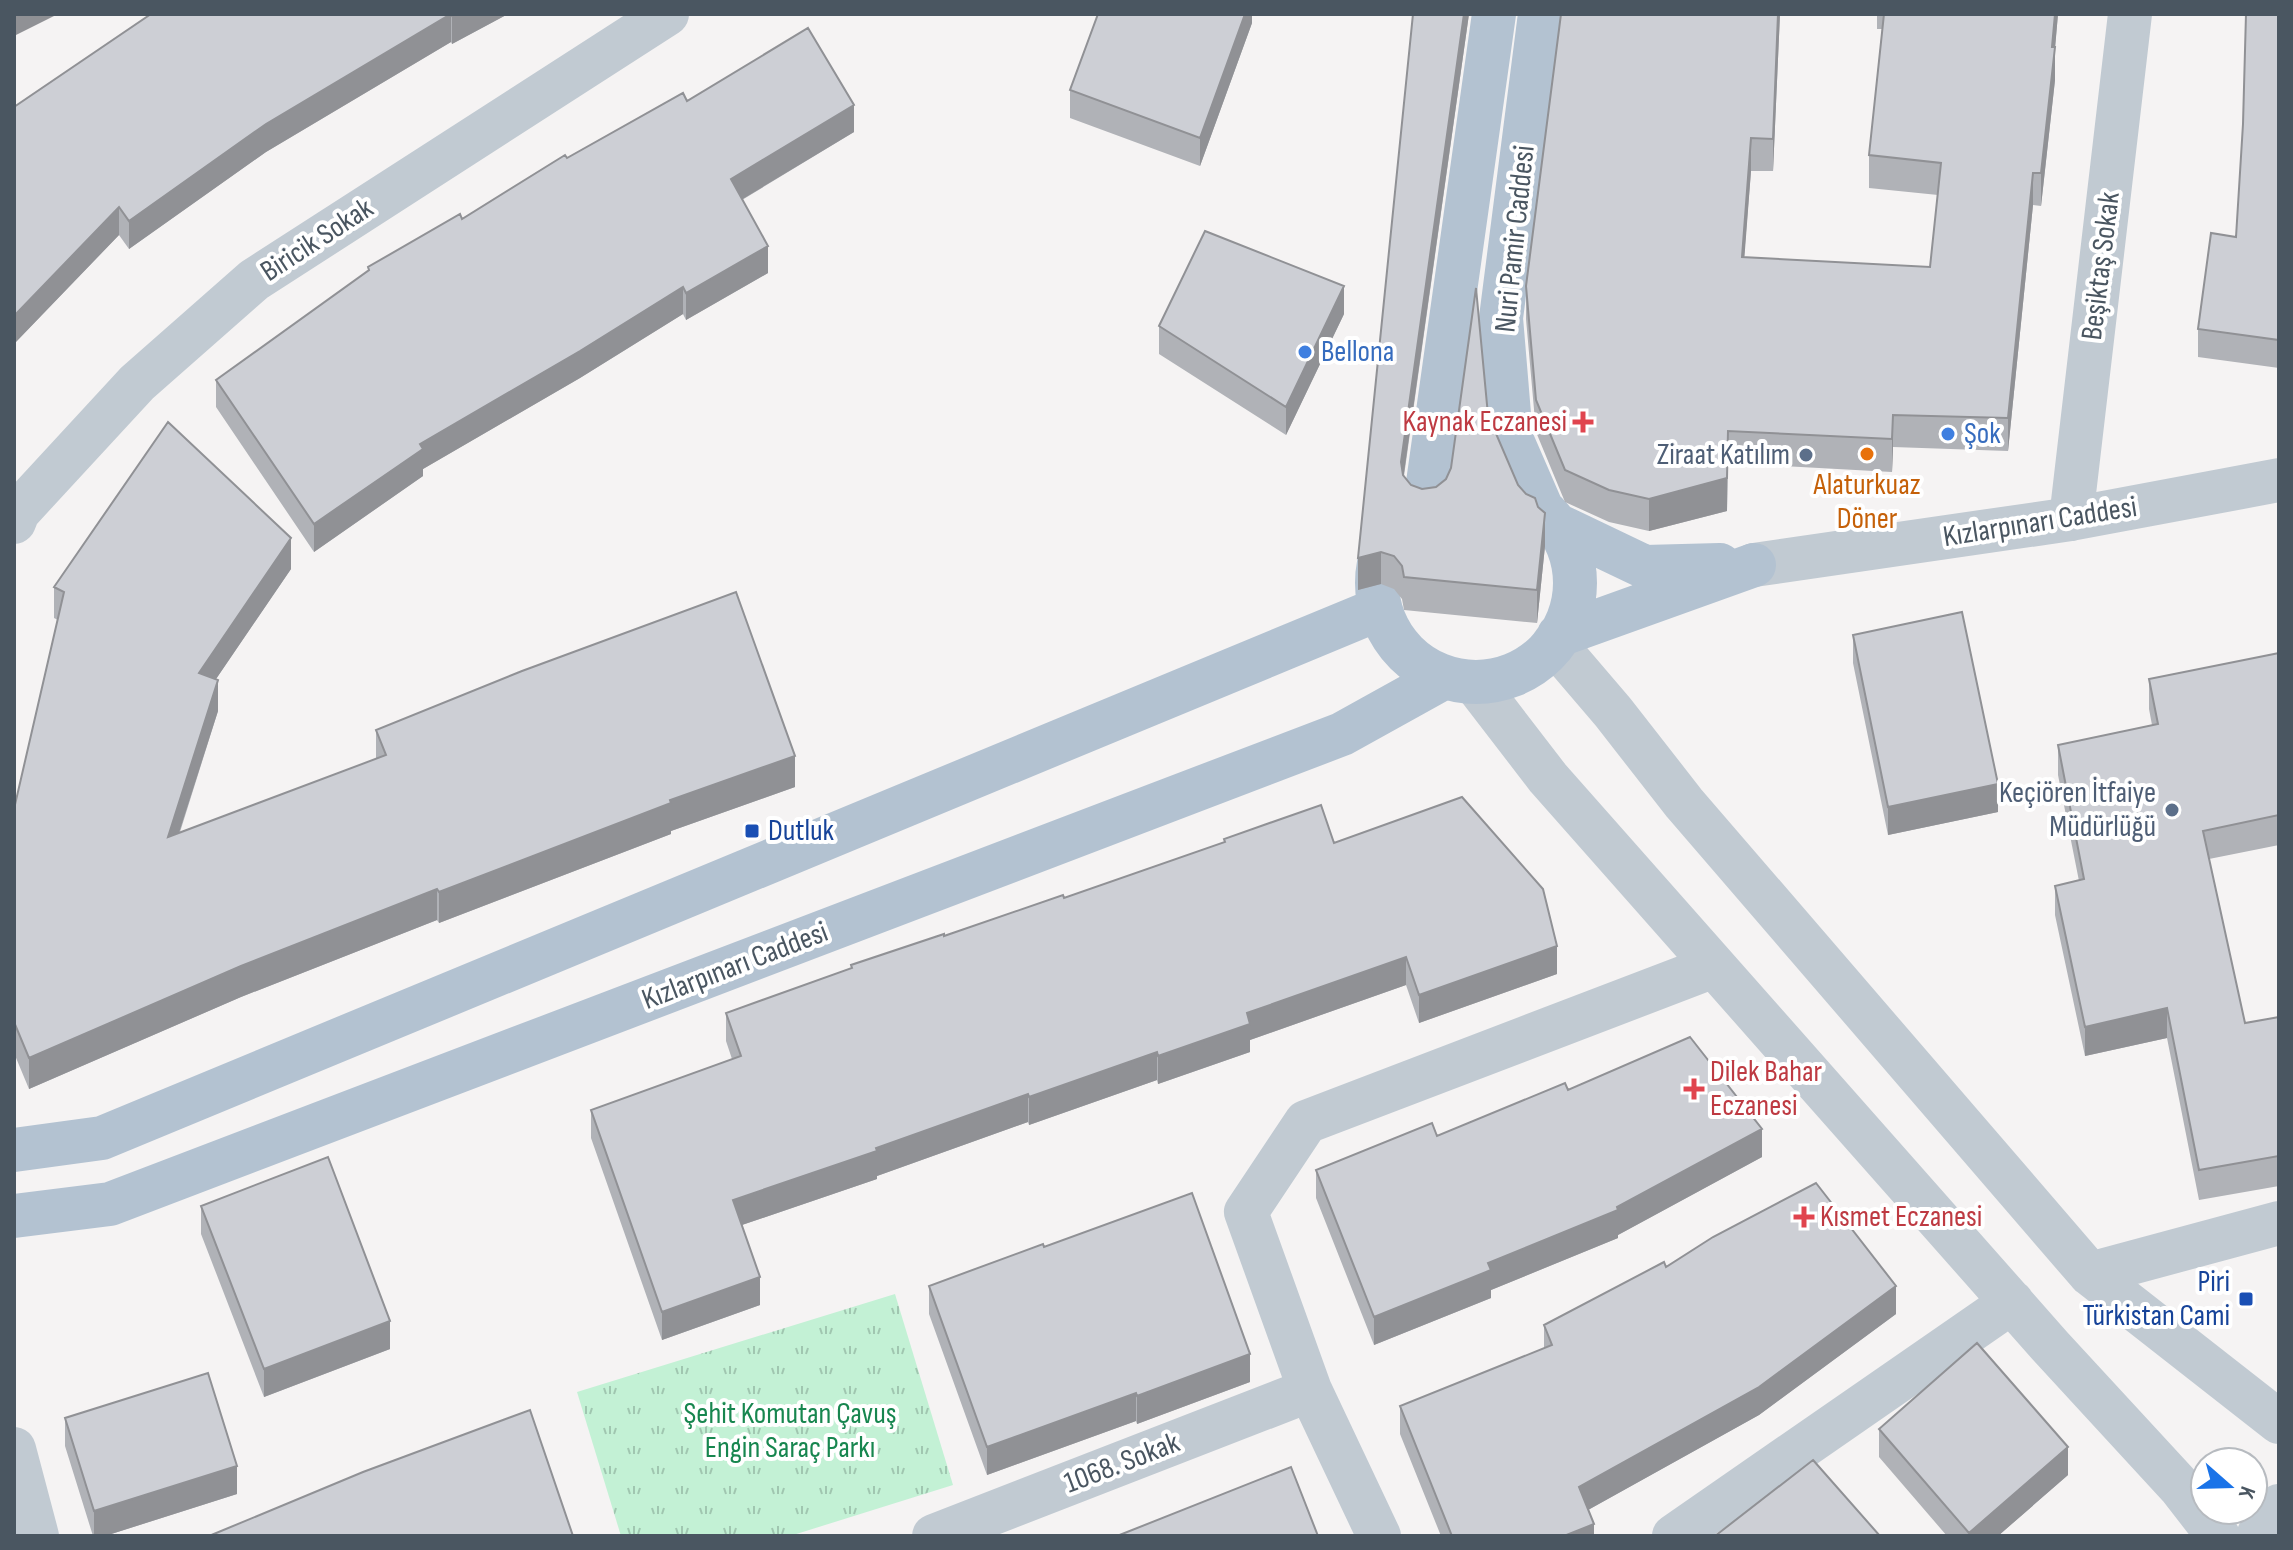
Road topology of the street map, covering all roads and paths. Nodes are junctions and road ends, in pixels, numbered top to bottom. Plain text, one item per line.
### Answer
1 (667, 14) edge
2 (1494, 14) edge
3 (1540, 14) edge
4 (2130, 14) edge
5 (2279, 480) edge
6 (1426, 497) junction
7 (1550, 516) junction
8 (2071, 519) junction
9 (14, 522) edge
10 (1754, 565) junction
11 (1379, 609) junction
12 (1557, 639) junction
13 (1459, 680) junction
14 (1714, 966) junction
15 (14, 1150) edge
16 (14, 1216) edge
17 (2279, 1223) edge
18 (2090, 1274) junction
19 (2012, 1302) junction
20 (1310, 1390) junction
21 (2279, 1422) edge
22 (14, 1449) edge
23 (2279, 1506) edge
24 (37, 1536) edge
25 (934, 1536) edge
26 (1379, 1536) edge
27 (1674, 1536) edge
28 (2218, 1536) edge
29 (2258, 1536) edge

1 - 9 street, Biricik Sokak
2 - 6 main road, Nuri Pamir Caddesi
3 - 7 main road, Nuri Pamir Caddesi
4 - 8 street, Beşiktaş Sokak
5 - 8 street, Kızlarpınarı Caddesi
6 - 7 main road
6 - 11 main road
7 - 10 main road
7 - 12 main road
8 - 10 street, Kızlarpınarı Caddesi
10 - 12 main road
11 - 13 main road
11 - 15 main road
12 - 13 main road
12 - 18 street
13 - 14 street
13 - 16 main road, Kızlarpınarı Caddesi
14 - 19 street
14 - 20 street
17 - 18 street
18 - 21 street
19 - 27 street
19 - 28 street
20 - 25 street, 1068. Sokak
20 - 26 street
22 - 24 street
23 - 29 street

